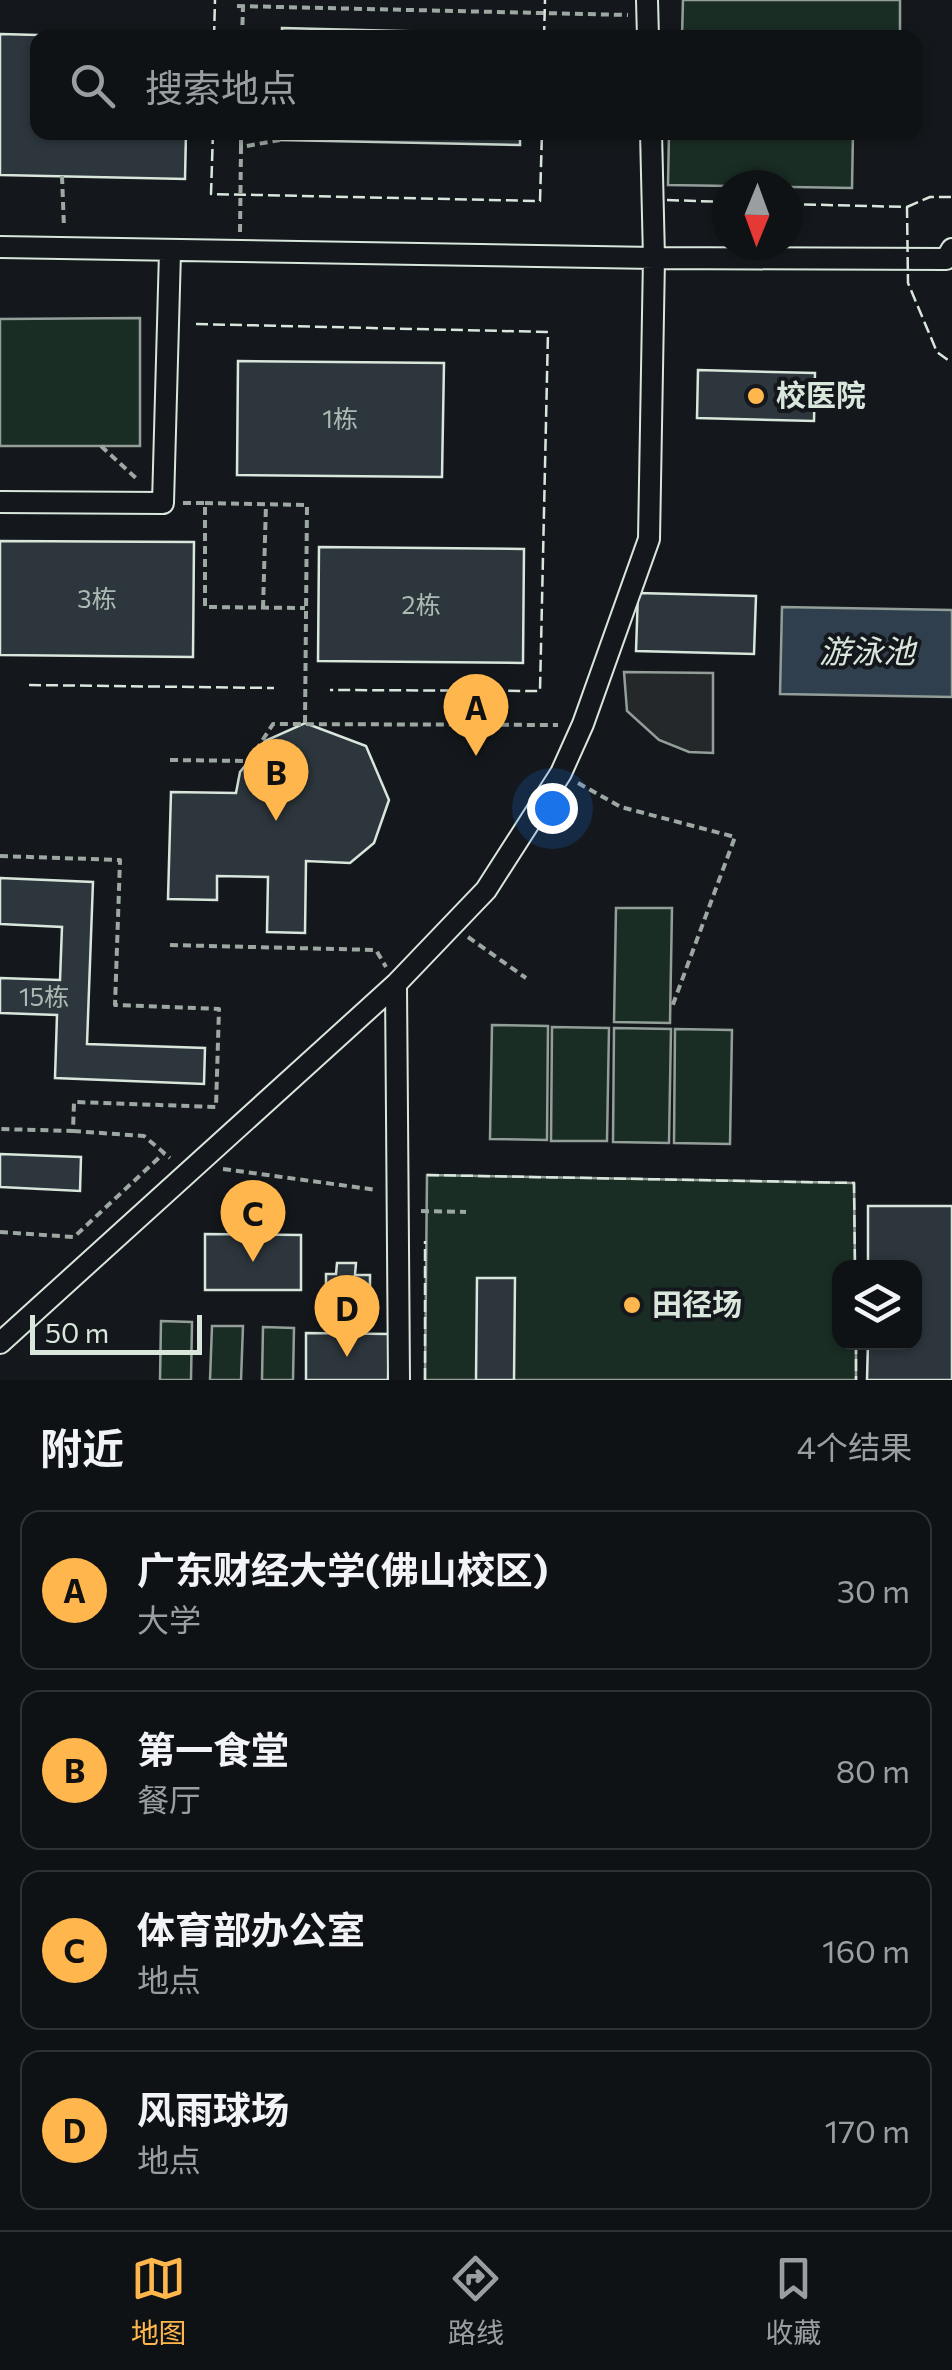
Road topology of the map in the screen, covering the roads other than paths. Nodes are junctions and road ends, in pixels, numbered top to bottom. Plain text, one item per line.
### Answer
1 (651, 140) edge
2 (0, 247) edge
3 (952, 250) edge
4 (170, 252) junction
5 (654, 258) junction
6 (0, 502) edge
7 (396, 984) junction
8 (0, 1343) edge
9 (399, 1380) edge

1 - 5 street
2 - 4 street
3 - 5 street
4 - 5 street
4 - 6 street
5 - 7 street
7 - 8 street
7 - 9 street

